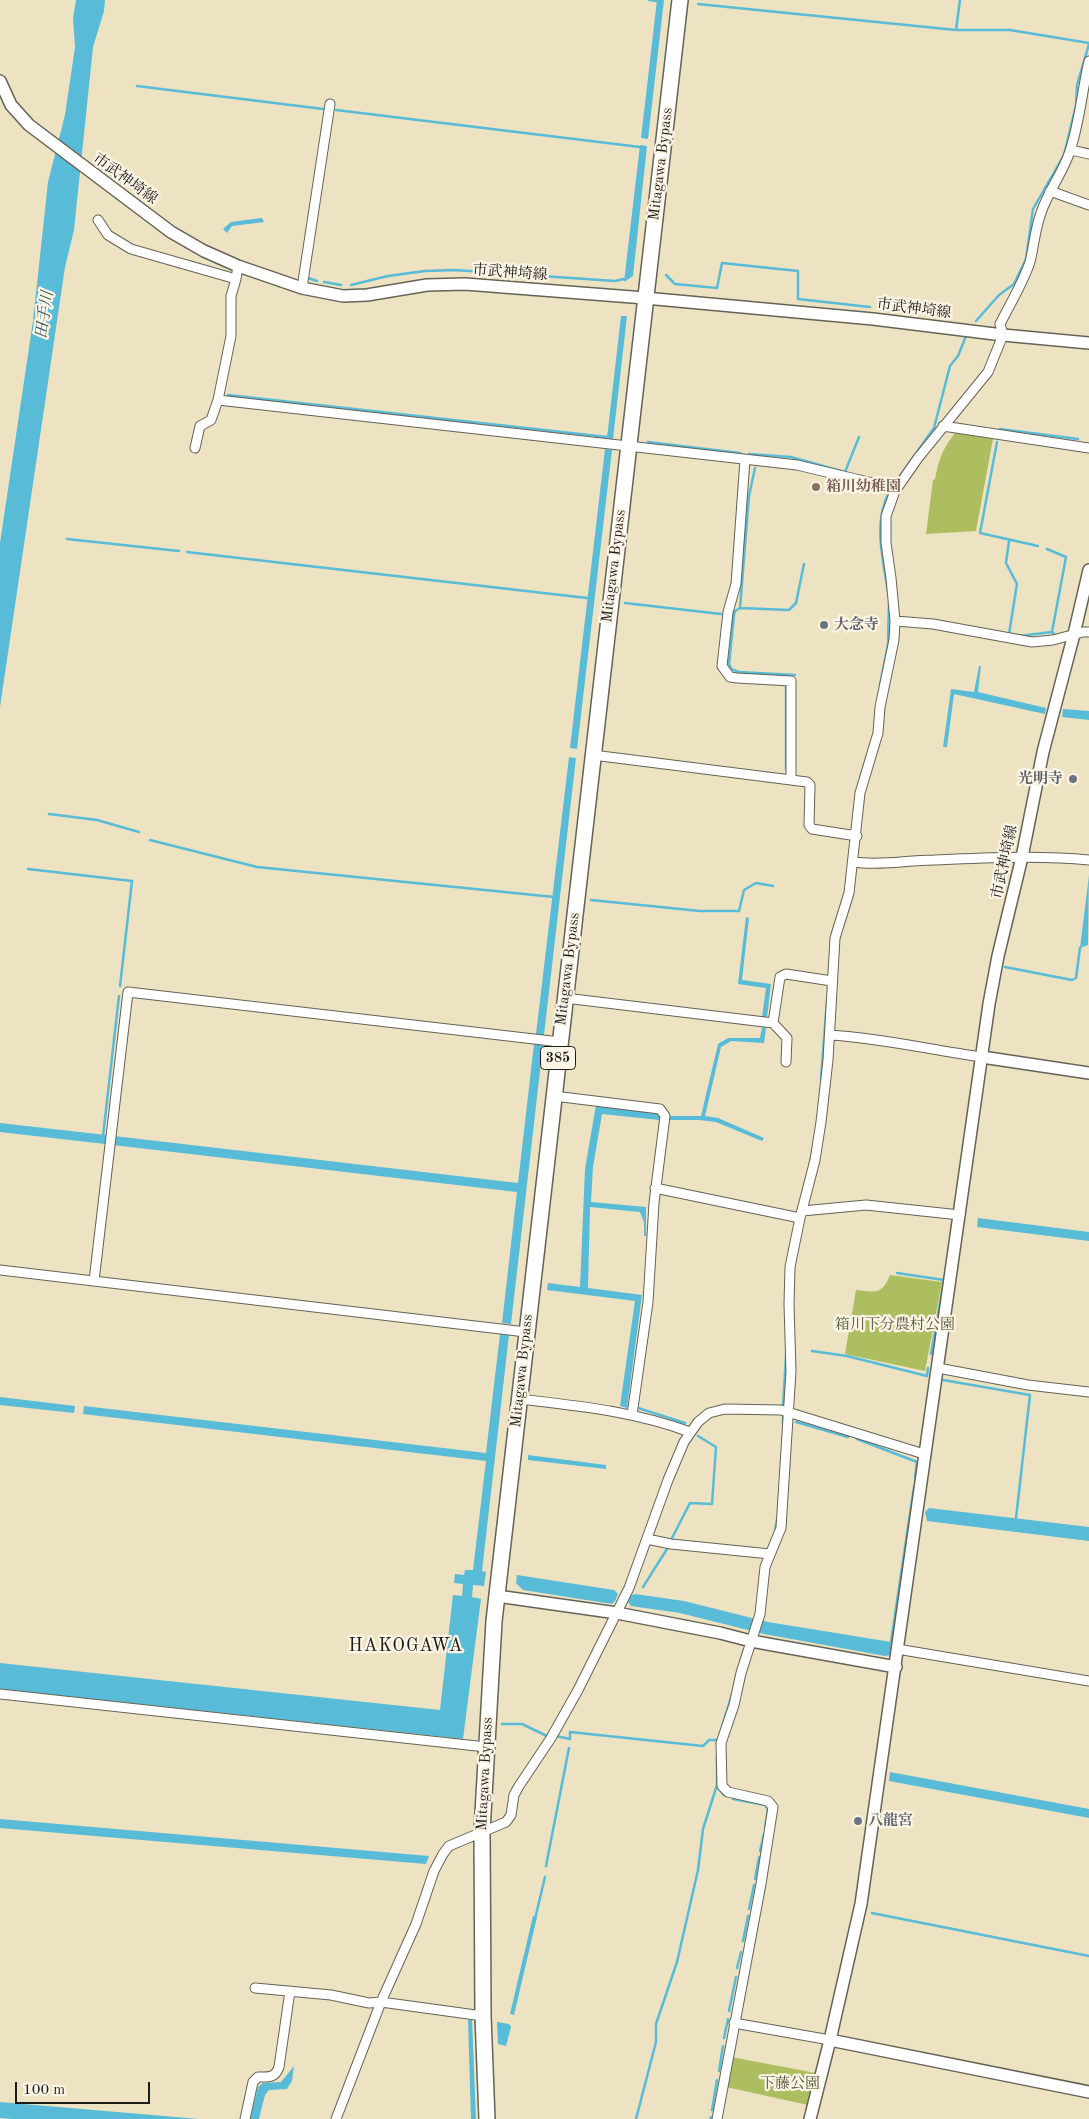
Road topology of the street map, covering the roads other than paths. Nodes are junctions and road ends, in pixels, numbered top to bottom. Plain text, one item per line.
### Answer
1 (680, 0) edge
2 (1089, 61) edge
3 (0, 81) edge
4 (330, 104) dead end
5 (1086, 106) edge
6 (1071, 150) junction
7 (1089, 154) edge
8 (1050, 191) junction
9 (1089, 205) edge
10 (98, 220) dead end
11 (238, 266) junction
12 (236, 279) junction
13 (302, 288) junction
14 (645, 298) junction
15 (1002, 335) junction
16 (1089, 343) edge
17 (218, 400) junction
18 (942, 426) junction
19 (628, 446) junction
20 (195, 448) dead end
21 (1089, 448) edge
22 (745, 460) junction
23 (892, 489) junction
24 (1089, 570) edge
25 (895, 621) junction
26 (1089, 632) edge
27 (1074, 634) junction
28 (593, 755) junction
29 (791, 778) junction
30 (853, 835) junction
31 (1022, 858) junction
32 (1089, 860) edge
33 (854, 862) junction
34 (829, 981) junction
35 (565, 998) junction
36 (773, 1023) junction
37 (830, 1035) junction
38 (560, 1042) junction
39 (982, 1057) junction
40 (786, 1062) dead end
41 (1089, 1073) edge
42 (554, 1096) junction
43 (655, 1188) junction
44 (798, 1215) junction
45 (960, 1215) junction
46 (0, 1270) edge
47 (94, 1281) junction
48 (526, 1332) junction
49 (938, 1368) junction
50 (1089, 1392) edge
51 (519, 1399) junction
52 (788, 1412) junction
53 (632, 1415) junction
54 (690, 1432) junction
55 (924, 1454) junction
56 (647, 1540) junction
57 (770, 1554) junction
58 (497, 1596) junction
59 (617, 1613) junction
60 (752, 1638) junction
61 (897, 1649) junction
62 (896, 1667) junction
63 (1089, 1681) edge
64 (0, 1694) edge
65 (486, 1747) junction
66 (482, 1831) junction
67 (256, 1988) dead end
68 (290, 1991) junction
69 (381, 2002) junction
70 (483, 2016) junction
71 (734, 2023) junction
72 (830, 2040) junction
73 (1089, 2092) edge
74 (245, 2119) edge
75 (336, 2119) edge
76 (487, 2119) edge
77 (717, 2119) edge
78 (810, 2119) edge

1 - 14 highway, Mitagawa Bypass / 385
2 - 5 street
3 - 11 main road, 市武神埼線
4 - 13 street
5 - 6 street
6 - 7 street
6 - 8 street
8 - 9 street
8 - 15 street
10 - 12 street
11 - 12 street
11 - 13 main road, 市武神埼線
12 - 17 street
13 - 14 main road, 市武神埼線
14 - 15 main road, 市武神埼線
14 - 19 highway, Mitagawa Bypass / 385
15 - 16 main road, 市武神埼線
15 - 18 street
17 - 19 street
17 - 20 street
18 - 21 street
18 - 23 street
19 - 22 street
19 - 28 highway, Mitagawa Bypass / 385
22 - 23 street
22 - 29 street
23 - 25 street
24 - 27 main road, 市武神埼線
25 - 27 street
25 - 30 street
26 - 27 street
27 - 31 main road, 市武神埼線
28 - 29 street
28 - 35 highway, Mitagawa Bypass / 385
29 - 30 street
30 - 33 street
31 - 32 street
31 - 33 street
31 - 39 main road, 市武神埼線
33 - 34 street
34 - 36 street
34 - 37 street
35 - 36 street
35 - 38 highway, Mitagawa Bypass / 385
36 - 40 street
37 - 39 street
37 - 44 street
38 - 42 highway, Mitagawa Bypass / 385
38 - 47 street
39 - 41 main road
39 - 45 main road, 市武神埼線
42 - 43 street
42 - 48 highway, Mitagawa Bypass / 385
43 - 44 street
43 - 53 street
44 - 45 street
44 - 52 street
45 - 49 main road, 市武神埼線
46 - 47 street
47 - 48 street
48 - 51 highway, Mitagawa Bypass / 385
49 - 50 street
49 - 55 main road, 市武神埼線
51 - 53 street
51 - 58 highway, Mitagawa Bypass / 385
52 - 54 street
52 - 55 street
52 - 57 street
53 - 54 street
54 - 56 street
55 - 61 main road, 市武神埼線
56 - 57 street
56 - 59 street
57 - 60 street
58 - 59 main road
58 - 65 highway, Mitagawa Bypass / 385
59 - 60 main road
59 - 66 street
60 - 62 main road
60 - 71 street
61 - 62 main road, 市武神埼線
61 - 63 street
62 - 72 main road, 市武神埼線
64 - 65 street
65 - 66 highway, Mitagawa Bypass / 385
66 - 69 street
66 - 70 highway, Mitagawa Bypass / 385
67 - 68 street
68 - 69 street
68 - 74 street
69 - 70 street
69 - 75 street
70 - 76 highway, Mitagawa Bypass / 385
71 - 72 street
71 - 77 street
72 - 73 main road
72 - 78 main road, 市武神埼線

